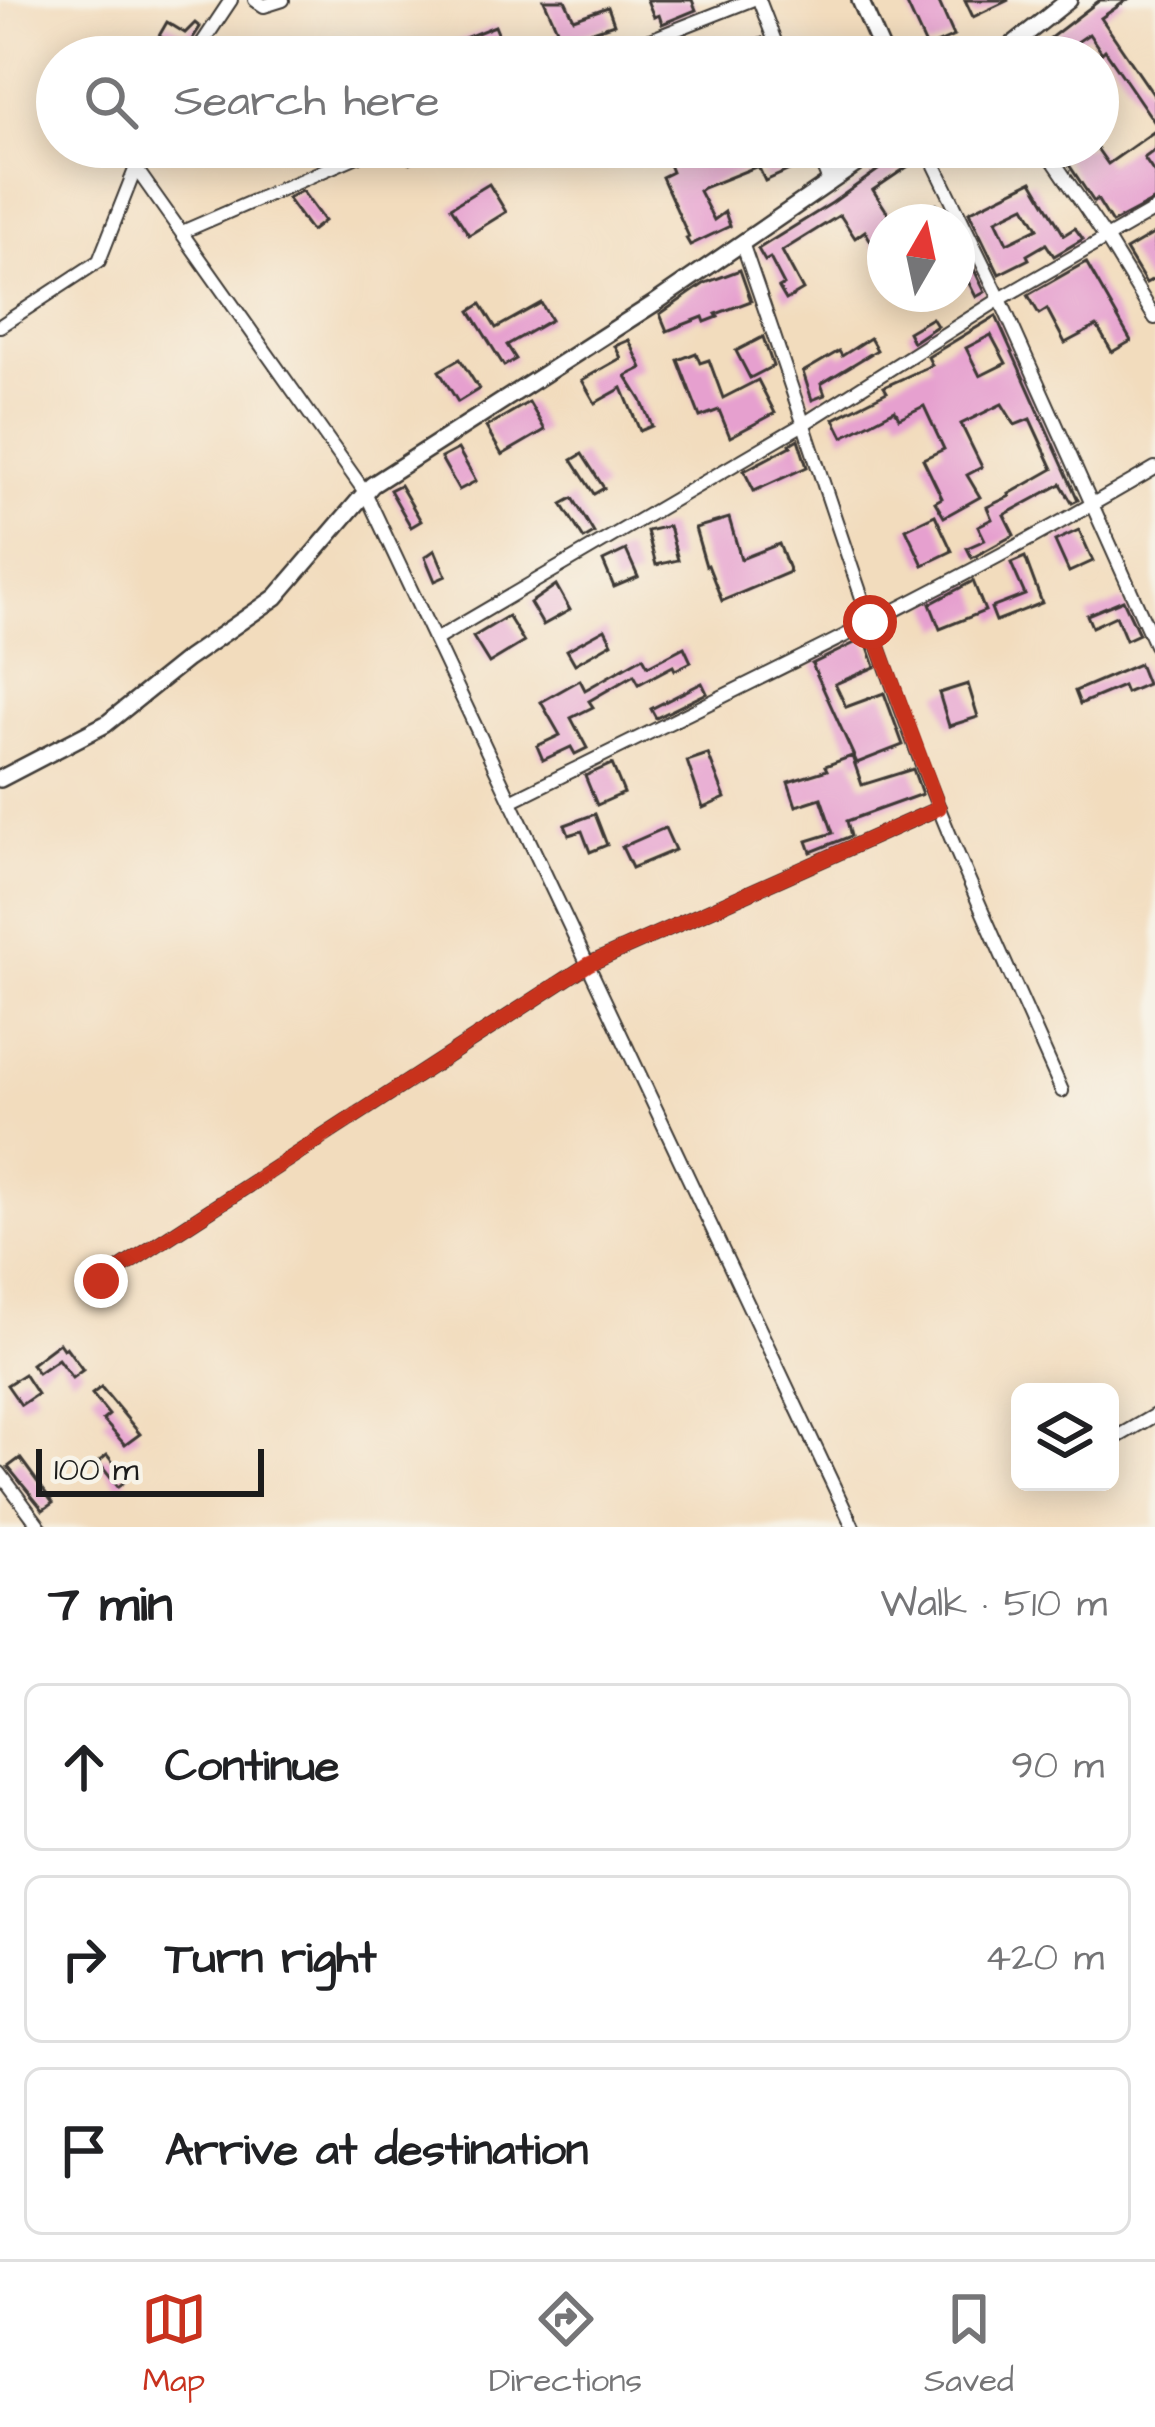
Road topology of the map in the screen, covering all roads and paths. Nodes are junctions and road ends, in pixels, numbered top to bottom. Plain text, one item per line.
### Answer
1 (231, 0) edge
2 (255, 0) edge
3 (283, 0) edge
4 (755, 0) edge
5 (860, 0) edge
6 (1069, 0) edge
7 (207, 36) edge
8 (662, 36) edge
9 (771, 36) edge
10 (876, 36) edge
11 (1024, 36) edge
12 (135, 168) edge
13 (136, 168) edge
14 (330, 168) edge
15 (824, 168) edge
16 (852, 168) edge
17 (936, 168) edge
18 (1059, 168) edge
19 (830, 184) junction
20 (1155, 210) edge
21 (182, 232) junction
22 (1106, 238) junction
23 (742, 243) junction
24 (1000, 299) junction
25 (1155, 318) edge
26 (0, 326) edge
27 (805, 423) junction
28 (1155, 468) edge
29 (364, 492) junction
30 (1093, 505) junction
31 (870, 622) junction
32 (435, 640) junction
33 (1155, 645) edge
34 (0, 779) edge
35 (511, 801) junction
36 (939, 808) junction
37 (589, 964) junction
38 (1062, 1091) dead end
39 (101, 1281) dead end
40 (1155, 1415) edge
41 (1119, 1436) edge
42 (0, 1473) edge
43 (40, 1527) edge
44 (853, 1527) edge

1 - 7 street
2 - 3 street
4 - 8 street
4 - 9 street
5 - 10 street
6 - 11 street
12 - 26 street
13 - 21 street
14 - 21 street
15 - 19 street
16 - 19 street
17 - 24 street
18 - 22 street
19 - 23 street
20 - 22 street
21 - 29 street
22 - 24 street
22 - 25 street
23 - 27 street
23 - 29 street
24 - 27 street
24 - 30 street
27 - 31 street
27 - 32 street
28 - 30 street
29 - 32 street
29 - 34 street
30 - 31 street
30 - 33 street
31 - 35 street
31 - 36 street
32 - 35 street
35 - 37 street
36 - 37 street
36 - 38 street
37 - 39 street
37 - 44 street
40 - 41 street
42 - 43 street

